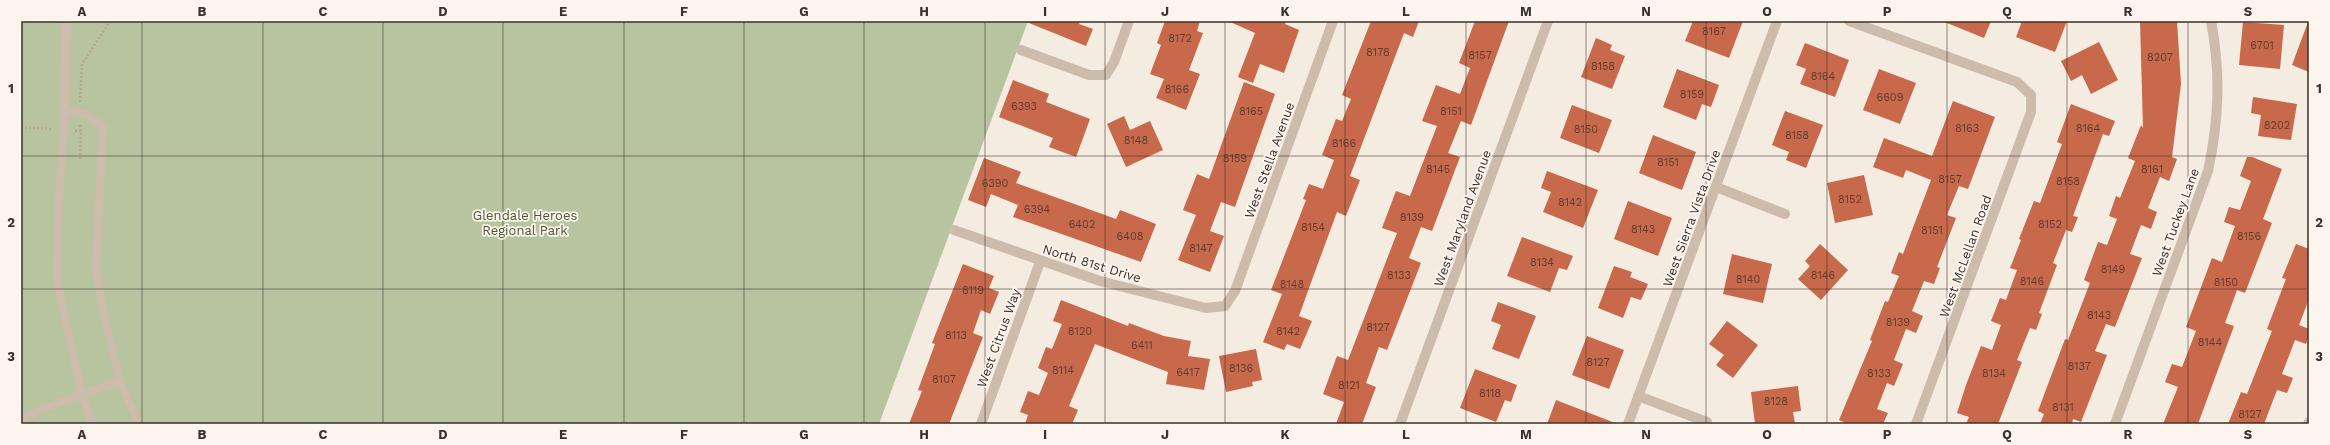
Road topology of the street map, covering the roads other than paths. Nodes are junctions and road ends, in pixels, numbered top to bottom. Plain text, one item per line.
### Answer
1 (66, 21) edge
2 (1129, 21) edge
3 (1333, 21) edge
4 (1548, 21) edge
5 (1777, 21) edge
6 (1850, 21) edge
7 (2211, 21) edge
8 (1021, 50) dead end
9 (65, 111) junction
10 (1716, 188) junction
11 (1785, 214) dead end
12 (954, 230) dead end
13 (1040, 262) junction
14 (1225, 306) joint
15 (120, 381) junction
16 (82, 395) junction
17 (1638, 396) junction
18 (21, 420) edge
19 (1707, 422) dead end
20 (93, 424) edge
21 (139, 424) edge
22 (981, 424) edge
23 (1400, 424) edge
24 (1628, 424) edge
25 (1916, 424) edge
26 (2115, 424) edge

1 - 9 street
2 - 8 street
3 - 14 street, West Stella Avenue
4 - 23 street, West Maryland Avenue
5 - 10 street, West Sierra Vista Drive
6 - 25 street, West McLellan Road
7 - 26 street, West Tuckey Lane
9 - 15 lane
9 - 16 lane
10 - 11 street
10 - 17 street, West Sierra Vista Drive
12 - 13 street, North 81st Drive
13 - 14 street, North 81st Drive
13 - 22 street, West Citrus Way
15 - 16 lane
15 - 21 lane
16 - 18 lane
16 - 20 lane
17 - 19 street
17 - 24 street, West Sierra Vista Drive

